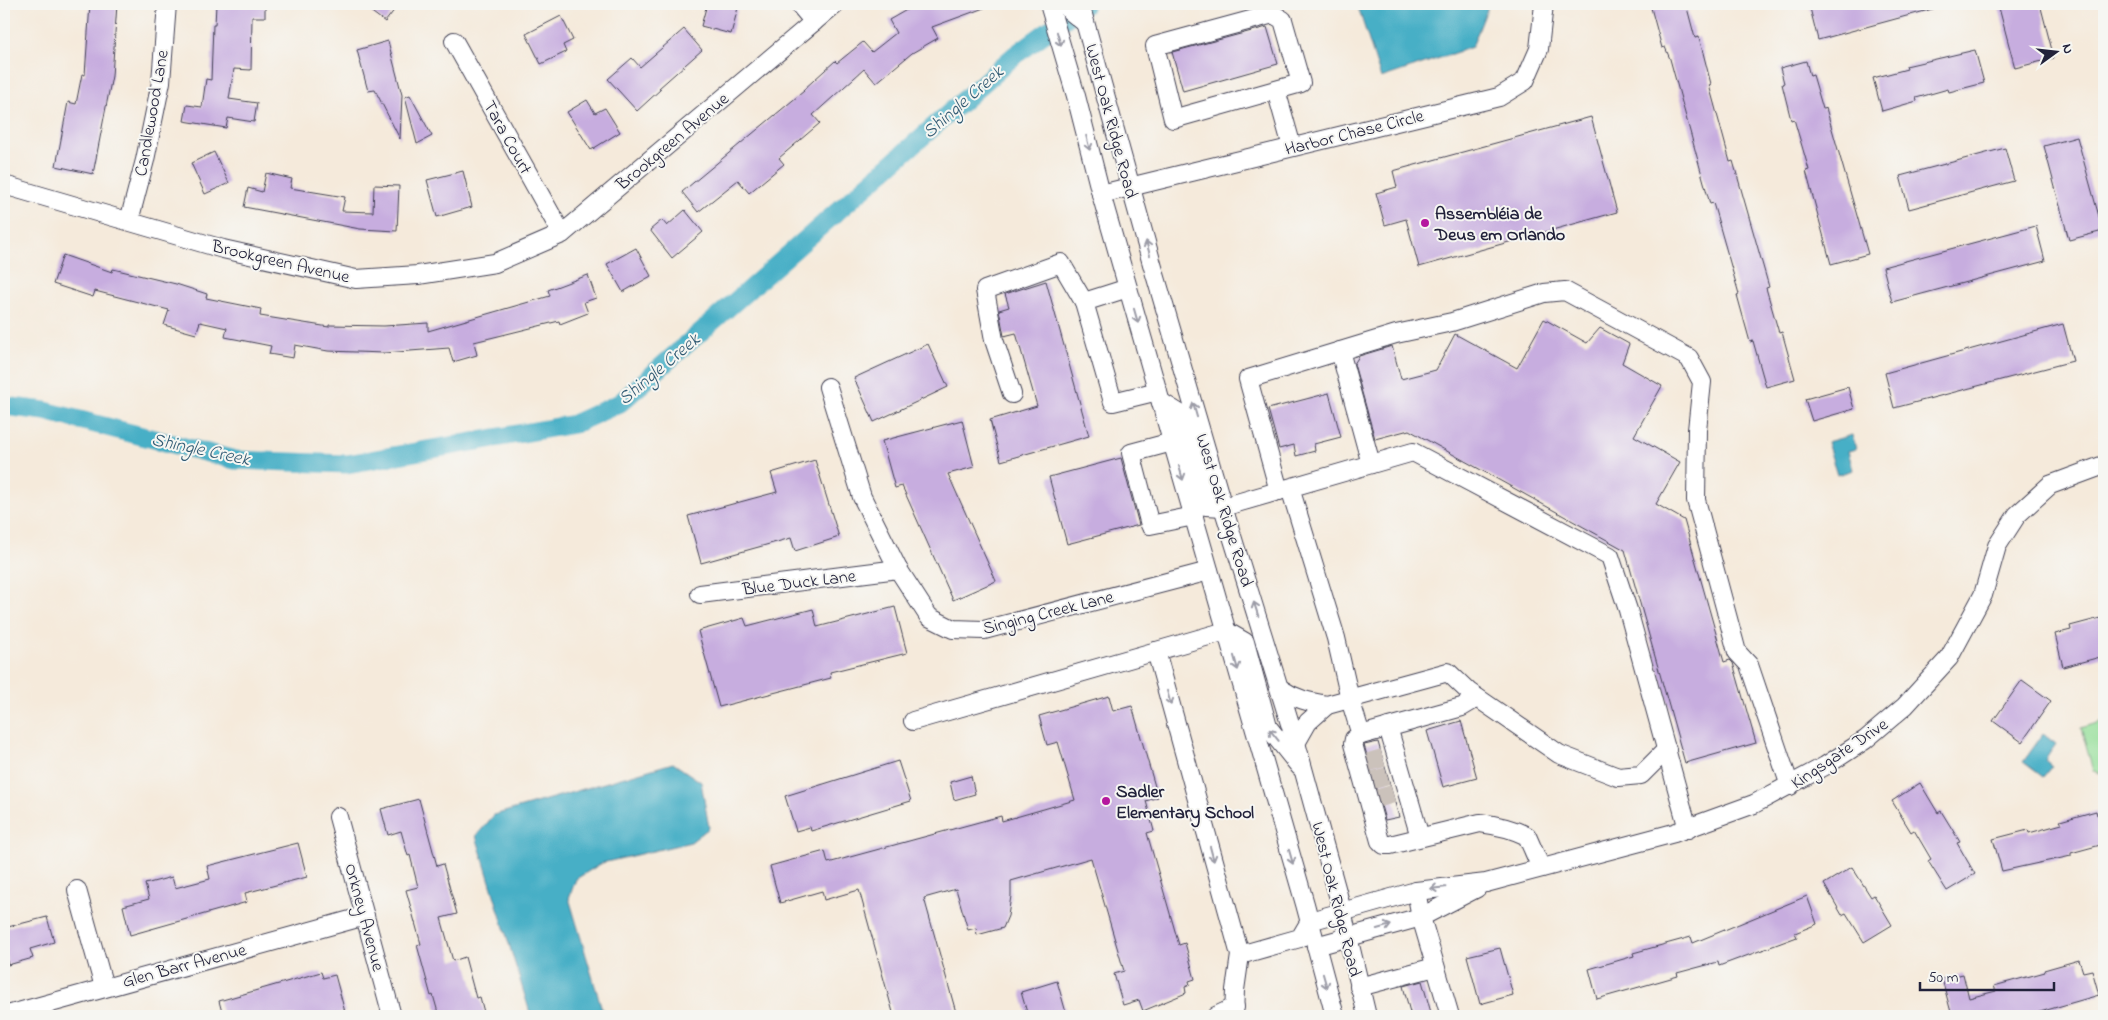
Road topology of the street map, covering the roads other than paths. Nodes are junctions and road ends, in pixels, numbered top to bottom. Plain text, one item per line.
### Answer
1 (167, 4) edge
2 (800, 4) edge
3 (835, 4) edge
4 (1049, 4) edge
5 (1065, 4) edge
6 (1080, 4) edge
7 (1544, 4) edge
8 (814, 22) junction
9 (1086, 23) junction
10 (454, 41) dead end
11 (1276, 90) junction
12 (1292, 147) junction
13 (4, 185) edge
14 (1130, 186) junction
15 (1101, 194) junction
16 (129, 221) junction
17 (562, 234) junction
18 (1128, 288) junction
19 (1084, 302) junction
20 (1340, 350) junction
21 (828, 387) dead end
22 (1012, 394) dead end
23 (1159, 396) junction
24 (1172, 442) junction
25 (1371, 464) junction
26 (2104, 465) edge
27 (1284, 489) junction
28 (1223, 507) junction
29 (1194, 516) junction
30 (898, 569) junction
31 (1209, 571) junction
32 (700, 594) dead end
33 (1226, 630) junction
34 (1156, 651) junction
35 (1281, 689) junction
36 (1477, 698) junction
37 (1350, 699) junction
38 (1326, 705) junction
39 (913, 722) dead end
40 (1388, 727) junction
41 (1361, 735) junction
42 (1296, 743) junction
43 (1666, 749) junction
44 (1305, 773) junction
45 (1790, 786) junction
46 (1386, 796) junction
47 (338, 817) dead end
48 (1688, 828) junction
49 (1420, 838) junction
50 (1541, 868) junction
51 (1486, 883) junction
52 (77, 890) dead end
53 (1416, 891) junction
54 (1342, 913) junction
55 (365, 916) junction
56 (1421, 917) junction
57 (1310, 921) junction
58 (1347, 937) junction
59 (1300, 938) junction
60 (1316, 946) junction
61 (1240, 954) junction
62 (1436, 967) junction
63 (104, 987) junction
64 (1359, 987) junction
65 (1235, 1012) edge
66 (4, 1016) edge
67 (392, 1016) edge
68 (1216, 1016) edge
69 (1335, 1016) edge
70 (1367, 1016) edge
71 (1450, 1016) edge

1 - 16 street, Candlewood Lane
2 - 8 street
3 - 8 street, Brookgreen Avenue
4 -> 15 street, West Oak Ridge Road
5 - 9 street
6 - 9 street, West Oak Ridge Road
7 - 12 street, Harbor Chase Circle
8 - 17 street, Brookgreen Avenue
9 - 14 street, West Oak Ridge Road
10 - 17 street, Tara Court
11 - 11 street
11 - 12 street
12 - 14 street, Harbor Chase Circle
13 - 16 street, Brookgreen Avenue
14 - 15 street, Harbor Chase Circle
28 -> 14 street, West Oak Ridge Road
15 - 18 street, West Oak Ridge Road
16 - 17 street, Brookgreen Avenue
18 - 19 street
18 -> 23 street, West Oak Ridge Road
19 - 22 street
19 - 23 street
20 - 25 street
20 - 27 street
20 - 45 street
21 - 30 street, Singing Creek Lane
23 - 24 street, West Oak Ridge Road
23 - 28 street
24 -> 29 street, West Oak Ridge Road
24 - 29 street
25 - 27 street
25 - 43 street
26 - 45 street, Kingsgate Drive
27 - 28 street
27 - 37 street
35 -> 28 street, West Oak Ridge Road
29 - 31 street, West Oak Ridge Road
30 - 31 street, Singing Creek Lane
30 - 32 street, Blue Duck Lane
31 - 33 street, West Oak Ridge Road
33 - 34 street
44 -> 33 street
33 -> 57 street, West Oak Ridge Road
34 - 39 street
34 -> 61 street
35 - 38 street
35 - 42 street, West Oak Ridge Road
36 - 37 street
36 - 40 street
36 - 43 street
37 - 38 street
37 - 41 street
38 - 42 street
40 - 41 street
40 - 46 street
41 - 46 street
42 - 44 street, West Oak Ridge Road
43 - 48 street
44 - 54 street, West Oak Ridge Road
45 - 48 street, Kingsgate Drive
46 - 49 street
46 - 49 street
47 - 55 street, Orkney Avenue
48 - 50 street, Kingsgate Drive
49 - 50 street
50 - 51 street, Kingsgate Drive
51 -> 53 street, Kingsgate Drive
51 - 56 street, Kingsgate Drive
52 - 63 street
53 - 54 street, Kingsgate Drive
53 - 56 street
54 - 57 street, Kingsgate Drive
54 - 58 street, West Oak Ridge Road
55 - 63 street, Glen Barr Avenue
55 - 67 street, Orkney Avenue
58 -> 56 street, Kingsgate Drive
56 - 62 street
57 - 59 street
57 - 60 street, West Oak Ridge Road
58 - 60 street, Kingsgate Drive
58 - 64 street, West Oak Ridge Road
59 - 60 street
59 - 61 street
60 -> 69 street, West Oak Ridge Road
61 - 65 street
62 - 64 street
62 - 71 street
63 - 66 street, Glen Barr Avenue
64 - 70 street, West Oak Ridge Road
65 - 68 street

